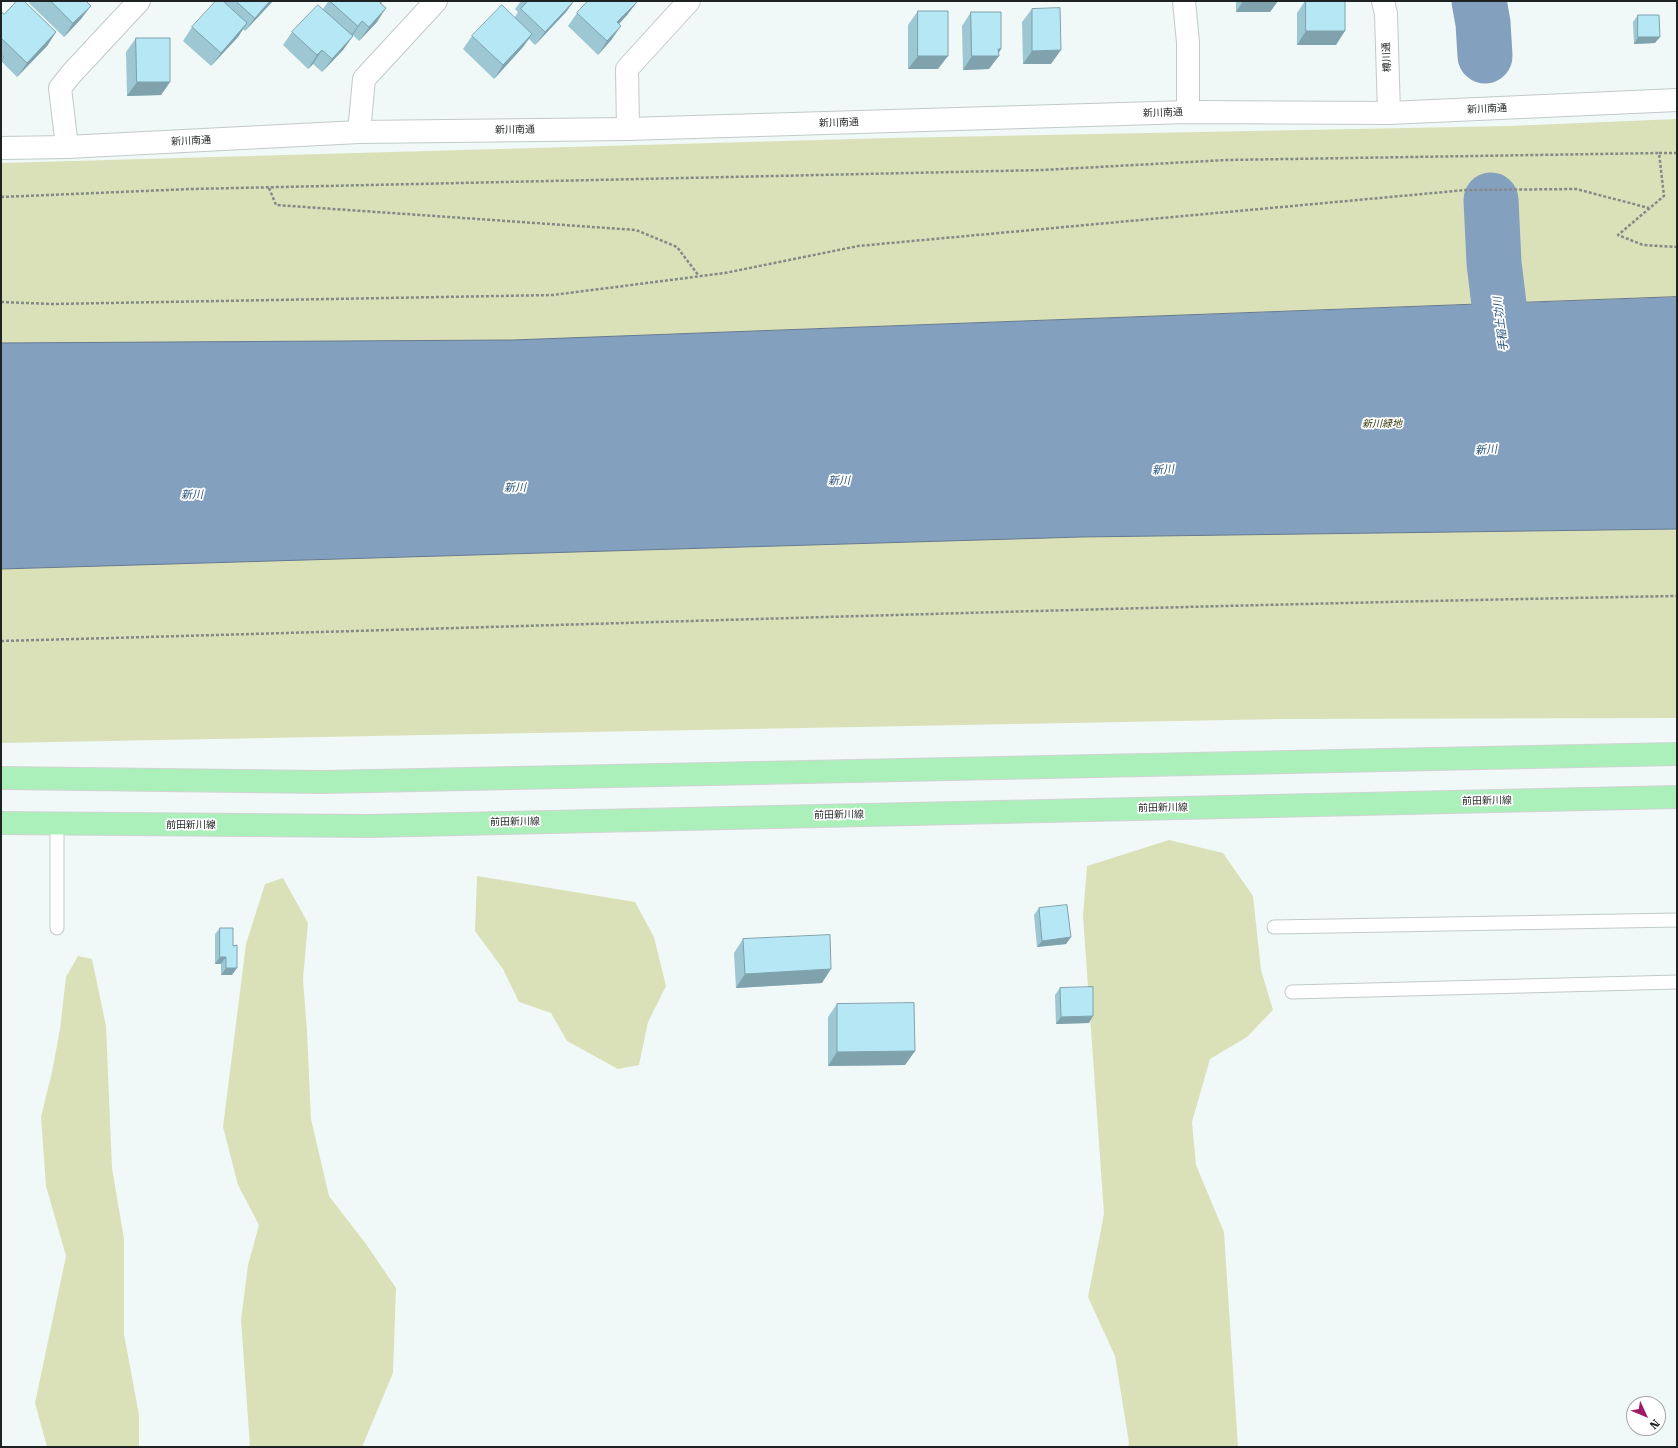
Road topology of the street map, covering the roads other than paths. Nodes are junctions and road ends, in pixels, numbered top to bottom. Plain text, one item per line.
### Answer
1 (139, 1) edge
2 (436, 1) edge
3 (687, 1) edge
4 (1184, 1) edge
5 (1383, 1) edge
6 (1677, 100) edge
7 (1188, 112) junction
8 (1389, 113) junction
9 (628, 129) junction
10 (359, 132) junction
11 (67, 147) junction
12 (1, 148) edge
13 (1677, 754) edge
14 (1, 778) edge
15 (1677, 797) edge
16 (1, 823) edge
17 (58, 824) junction
18 (1677, 920) edge
19 (1274, 926) dead end
20 (57, 928) dead end
21 (1677, 982) edge
22 (1292, 992) dead end

1 - 11 street
2 - 10 street
3 - 9 street
4 - 7 street
5 - 8 street, 樽川通
6 - 8 street, 新川南通
7 - 8 street, 新川南通
7 - 9 street, 新川南通
9 - 10 street, 新川南通
10 - 11 street, 新川南通
11 - 12 street, 新川南通
13 - 14 main road
15 - 17 main road, 前田新川線
16 - 17 main road, 前田新川線
17 - 20 lane
18 - 19 lane
21 - 22 lane

